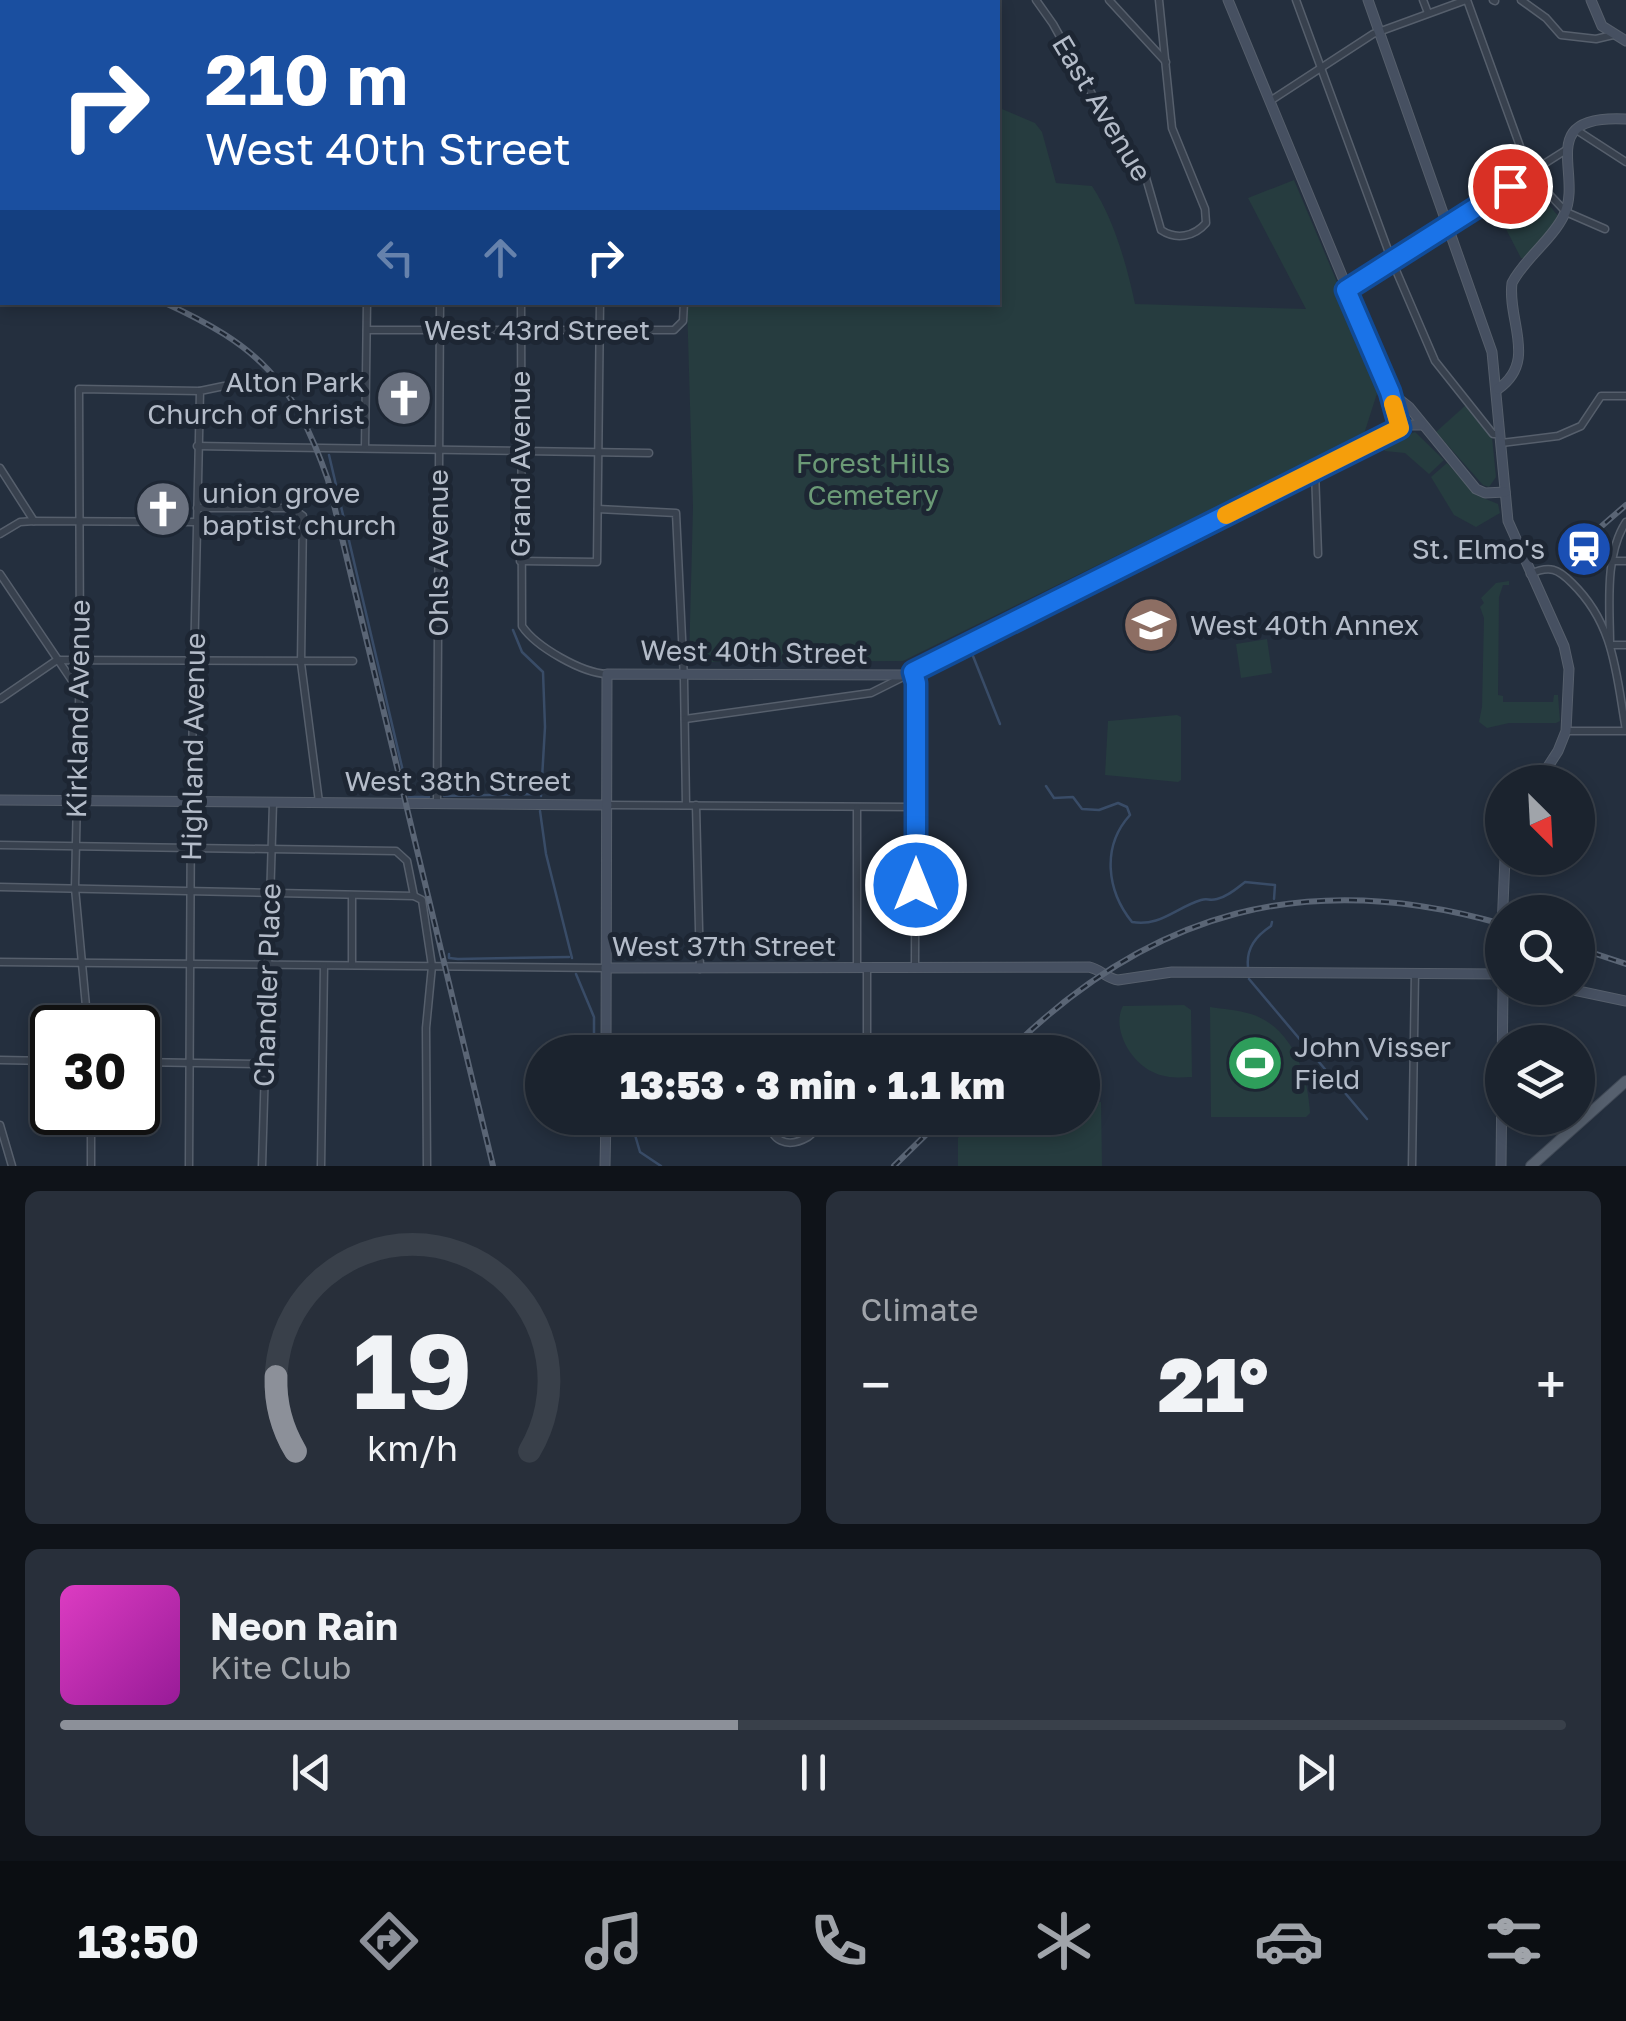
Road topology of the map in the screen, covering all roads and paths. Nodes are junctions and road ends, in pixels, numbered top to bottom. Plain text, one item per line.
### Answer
1 (1036, 0) edge
2 (1110, 0) edge
3 (1159, 0) edge
4 (1228, 0) edge
5 (1296, 0) edge
6 (1368, 0) edge
7 (1423, 0) edge
8 (1466, 0) edge
9 (1521, 0) edge
10 (1592, 0) edge
11 (1428, 13) junction
12 (1378, 31) junction
13 (1613, 35) junction
14 (1626, 41) edge
15 (1166, 62) junction
16 (1320, 68) junction
17 (1269, 102) junction
18 (1626, 119) edge
19 (1578, 131) junction
20 (1566, 150) junction
21 (1626, 162) edge
22 (1530, 174) junction
23 (1566, 212) junction
24 (1447, 226) junction
25 (1604, 230) dead end
26 (1392, 261) junction
27 (1346, 290) junction
28 (367, 305) edge
29 (440, 305) edge
30 (521, 305) edge
31 (600, 305) edge
32 (684, 305) edge
33 (367, 330) junction
34 (440, 330) junction
35 (522, 331) junction
36 (599, 332) junction
37 (263, 386) dead end
38 (1498, 389) junction
39 (200, 392) junction
40 (1390, 392) junction
41 (1626, 396) edge
42 (1421, 425) junction
43 (1400, 428) junction
44 (1501, 438) junction
45 (198, 446) junction
46 (365, 448) junction
47 (438, 449) junction
48 (520, 450) junction
49 (598, 450) junction
50 (648, 453) dead end
51 (0, 468) edge
52 (1316, 470) junction
53 (1505, 492) junction
54 (197, 508) junction
55 (598, 509) junction
56 (34, 520) junction
57 (78, 522) junction
58 (196, 522) junction
59 (1626, 522) edge
60 (0, 534) edge
61 (1318, 554) dead end
62 (1613, 560) junction
63 (1626, 561) edge
64 (520, 562) junction
65 (0, 574) edge
66 (1530, 574) junction
67 (522, 626) joint
68 (1610, 645) junction
69 (1626, 645) edge
70 (80, 659) junction
71 (57, 660) junction
72 (194, 661) junction
73 (301, 662) junction
74 (353, 662) dead end
75 (683, 673) junction
76 (608, 674) junction
77 (910, 674) junction
78 (78, 689) junction
79 (0, 699) edge
80 (685, 719) junction
81 (1566, 731) junction
82 (1626, 731) edge
83 (1549, 765) edge
84 (0, 800) edge
85 (76, 802) junction
86 (191, 802) junction
87 (319, 802) junction
88 (273, 803) junction
89 (438, 803) junction
90 (607, 805) junction
91 (686, 805) junction
92 (696, 805) junction
93 (858, 808) junction
94 (916, 808) junction
95 (0, 845) edge
96 (76, 846) junction
97 (192, 847) junction
98 (271, 848) junction
99 (0, 886) edge
100 (76, 888) junction
101 (192, 890) junction
102 (269, 894) junction
103 (352, 896) junction
104 (418, 898) junction
105 (0, 962) edge
106 (82, 963) junction
107 (190, 964) junction
108 (267, 964) junction
109 (324, 966) junction
110 (352, 966) junction
111 (432, 966) junction
112 (606, 968) junction
113 (862, 969) junction
114 (916, 969) junction
115 (700, 970) junction
116 (1415, 973) junction
117 (1485, 974) edge
118 (1595, 994) edge
119 (1626, 1001) edge
120 (86, 1005) edge
121 (1503, 1005) edge
122 (606, 1035) edge
123 (866, 1035) edge
124 (0, 1060) edge
125 (30, 1061) edge
126 (160, 1062) edge
127 (190, 1062) junction
128 (263, 1064) junction
129 (1626, 1080) edge
130 (0, 1125) edge
131 (91, 1135) edge
132 (606, 1135) edge
133 (771, 1135) edge
134 (806, 1135) edge
135 (12, 1166) edge
136 (91, 1166) edge
137 (188, 1166) edge
138 (262, 1166) edge
139 (321, 1166) edge
140 (427, 1166) edge
141 (605, 1166) edge
142 (1412, 1166) edge
143 (1501, 1166) edge
144 (1532, 1166) edge

1 - 15 street, East Avenue
2 - 15 street
3 - 15 street
4 - 17 main road
5 - 16 street
6 - 12 main road
7 - 11 street
8 - 11 street
8 - 22 street
9 - 13 street
10 - 13 main road
11 - 12 street
12 - 16 street
12 - 24 main road
13 - 14 main road
16 - 17 street
16 - 26 street
17 - 27 main road
18 - 19 main road
19 - 20 main road
19 - 21 street
20 - 22 street
20 - 23 main road
22 - 23 street
22 - 24 street
23 - 25 street
23 - 38 main road
24 - 26 street
24 - 38 main road
26 - 27 street
26 - 44 street
27 - 40 main road
28 - 33 street
29 - 34 street, Ohls Avenue
30 - 35 street, Grand Avenue
31 - 36 street
32 - 36 street, West 43rd Street
33 - 34 street, West 43rd Street
33 - 46 street
34 - 35 street, West 43rd Street
34 - 47 street, Ohls Avenue
35 - 36 street, West 43rd Street
35 - 48 street, Grand Avenue
36 - 49 street
37 - 39 street
38 - 44 main road
39 - 45 street, Highland Avenue
39 - 57 street, Kirkland Avenue
40 - 42 main road
40 - 43 main road
41 - 44 street
42 - 43 main road, West 40th Street
42 - 53 main road
43 - 52 main road, West 40th Street
44 - 53 main road
45 - 46 street
45 - 54 street, Highland Avenue
46 - 47 street
47 - 48 street
47 - 89 street, Ohls Avenue
48 - 49 street
48 - 64 street, Grand Avenue
49 - 50 street
49 - 55 street
51 - 56 street
52 - 61 street
52 - 77 main road, West 40th Street
53 - 66 main road
54 - 58 street, Highland Avenue
54 - 73 street
55 - 64 street
55 - 75 street
56 - 57 street
56 - 60 street
57 - 58 street
57 - 70 street, Kirkland Avenue
58 - 72 street, Highland Avenue
59 - 62 street
62 - 63 street
62 - 68 street
64 - 67 street, Grand Avenue
65 - 71 street
66 - 68 street
66 - 81 main road
67 - 76 street, West 40th Street
68 - 69 street
68 - 82 street
70 - 71 street
70 - 72 street
70 - 78 street, Kirkland Avenue
71 - 78 street
71 - 79 street
72 - 73 street
72 - 86 street, Highland Avenue
73 - 74 street
73 - 87 street
75 - 76 main road, West 40th Street
75 - 77 main road, West 40th Street
75 - 80 street
76 - 90 main road
77 - 80 street
77 - 94 street
78 - 85 street, Kirkland Avenue
80 - 91 street
81 - 82 street
81 - 83 main road
84 - 85 main road, West 38th Street
85 - 86 main road, West 38th Street
85 - 96 street, Kirkland Avenue
86 - 88 main road, West 38th Street
86 - 97 street, Highland Avenue
87 - 88 main road, West 38th Street
87 - 89 main road, West 38th Street
88 - 98 street, Chandler Place
89 - 90 main road, West 38th Street
90 - 91 street, West 38th Street
90 - 112 main road
91 - 92 street, West 38th Street
92 - 93 street, West 38th Street
92 - 115 street
93 - 94 street, West 38th Street
93 - 113 street
94 - 114 street
95 - 96 street
96 - 97 street
96 - 100 street, Kirkland Avenue
97 - 98 street
97 - 101 street, Highland Avenue
98 - 102 street, Chandler Place
98 - 104 street
99 - 100 street
100 - 101 street
100 - 106 street, Kirkland Avenue
101 - 102 street
101 - 107 street, Highland Avenue
102 - 103 street
102 - 108 street, Chandler Place
103 - 104 street
103 - 110 street
104 - 111 street
105 - 106 street, West 37th Street
106 - 107 street, West 37th Street
106 - 120 street, Kirkland Avenue
107 - 108 street, West 37th Street
107 - 127 street, Highland Avenue
108 - 109 street, West 37th Street
108 - 128 street, Chandler Place
109 - 110 street, West 37th Street
109 - 139 street
110 - 111 street, West 37th Street
111 - 112 street, West 37th Street
111 - 140 street
112 - 115 main road, West 37th Street
112 - 122 main road
113 - 114 main road, West 37th Street
113 - 115 main road, West 37th Street
113 - 123 street
114 - 116 main road, West 37th Street
116 - 117 main road, West 37th Street
116 - 142 street
118 - 119 main road
121 - 143 main road
124 - 125 street
126 - 127 street
127 - 128 street
127 - 137 street, Highland Avenue
128 - 138 street, Chandler Place
129 - 144 main road
130 - 135 street
131 - 136 street
132 - 141 main road
133 - 134 street

